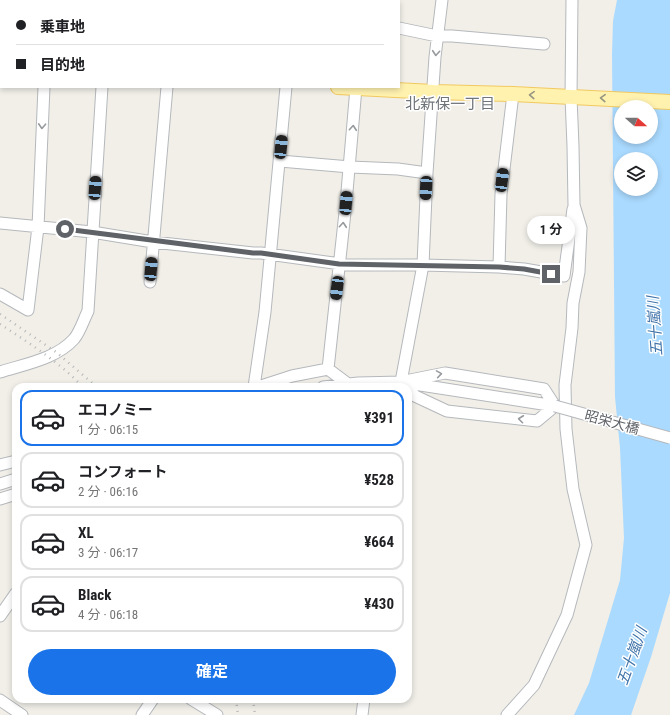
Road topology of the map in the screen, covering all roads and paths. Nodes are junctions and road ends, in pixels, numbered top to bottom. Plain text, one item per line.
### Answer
1 (442, 0) edge
2 (572, 0) edge
3 (400, 28) edge
4 (437, 36) junction
5 (544, 44) dead end
6 (44, 88) edge
7 (102, 88) edge
8 (167, 88) edge
9 (286, 88) edge
10 (356, 88) joint
11 (434, 92) junction
12 (513, 94) junction
13 (574, 97) junction
14 (670, 102) edge
15 (280, 161) junction
16 (350, 167) junction
17 (427, 173) junction
18 (574, 205) junction
19 (0, 223) edge
20 (38, 227) junction
21 (92, 232) junction
22 (153, 242) junction
23 (270, 255) junction
24 (339, 264) junction
25 (423, 265) junction
26 (499, 267) junction
27 (150, 282) dead end
28 (0, 294) edge
29 (328, 369) junction
30 (0, 372) edge
31 (255, 383) edge
32 (270, 383) edge
33 (350, 383) edge
34 (404, 383) edge
35 (412, 383) edge
36 (412, 387) edge
37 (412, 393) edge
38 (555, 406) junction
39 (670, 438) edge
40 (12, 462) edge
41 (0, 465) edge
42 (12, 480) edge
43 (0, 484) edge
44 (12, 495) edge
45 (0, 499) edge
46 (12, 599) edge
47 (0, 616) edge
48 (0, 700) edge
49 (150, 703) edge
50 (191, 703) edge
51 (364, 703) edge
52 (22, 715) edge
53 (142, 715) edge
54 (217, 715) edge
55 (362, 715) edge
56 (507, 715) edge

1 - 4 street
2 - 13 street
3 - 4 street
4 - 5 street
4 -> 11 street
6 -> 20 street
7 - 21 street
8 - 22 street
9 - 15 street
10 - 11 main road
16 -> 10 street
11 - 12 main road
11 - 17 street
13 -> 12 main road
12 - 26 street
14 -> 13 main road
13 - 18 street
15 - 16 street
15 - 23 street
16 - 17 street
24 -> 16 street
17 - 25 street
18 - 26 street
18 - 56 street
19 - 20 street
20 - 21 street
20 - 28 street
21 - 22 street
21 - 30 street
22 - 23 street
22 - 27 street
23 - 24 street
23 - 31 street
24 - 25 street
24 - 29 street
25 - 26 street
25 - 34 street
29 - 32 street
29 - 33 street
35 -> 38 street
36 - 38 street, 昭栄大橋
38 -> 37 street
38 - 39 street, 昭栄大橋, bridge
40 - 41 street
42 - 43 street
44 - 45 street
46 - 47 street
48 - 52 street
49 - 53 street
50 - 54 street
51 - 55 street

